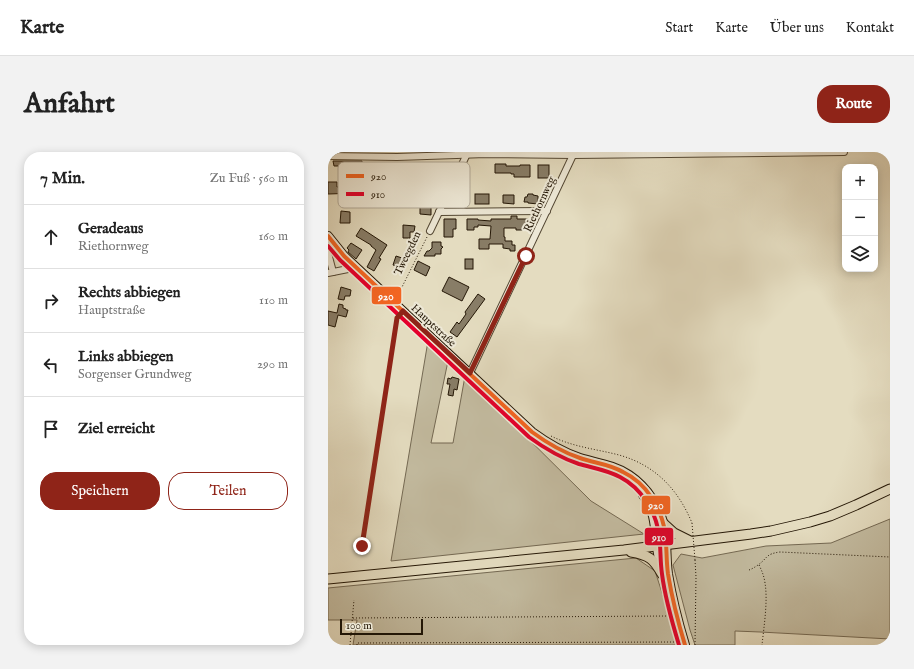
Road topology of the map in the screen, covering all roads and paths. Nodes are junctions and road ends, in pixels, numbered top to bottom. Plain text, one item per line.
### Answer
1 (825, 152) edge
2 (844, 152) edge
3 (486, 153) edge
4 (574, 154) edge
5 (328, 156) edge
6 (466, 156) junction
7 (463, 162) edge
8 (440, 208) edge
9 (547, 211) junction
10 (438, 212) junction
11 (430, 231) joint
12 (328, 236) edge
13 (335, 245) junction
14 (328, 253) edge
15 (355, 266) junction
16 (330, 272) edge
17 (394, 303) junction
18 (403, 311) junction
19 (470, 373) junction
20 (547, 434) dead end
21 (603, 465) junction
22 (890, 489) edge
23 (663, 523) junction
24 (690, 541) junction
25 (661, 545) junction
26 (362, 546) dead end
27 (624, 550) junction
28 (890, 557) edge
29 (758, 565) junction
30 (749, 570) dead end
31 (662, 574) junction
32 (328, 578) edge
33 (354, 600) dead end
34 (677, 614) junction
35 (353, 618) junction
36 (350, 645) edge
37 (357, 645) edge
38 (677, 645) edge
39 (685, 645) edge
40 (695, 645) edge
41 (762, 645) edge

1 - 2 street
1 - 4 street
3 - 4 street
3 - 6 street
4 - 9 street, Riethornweg
5 - 6 street
6 - 7 street, Tweegden
8 - 10 street, Tweegden
9 - 10 street
9 - 19 street, Riethornweg
10 - 11 street, Tweegden
11 - 17 path, Tweegden
12 - 13 main road, Hauptstraße
13 - 14 street
13 - 15 main road, Hauptstraße
14 - 16 street
15 - 16 street
15 - 17 main road, Hauptstraße
17 - 18 main road, Hauptstraße
18 - 19 main road, Hauptstraße
18 - 26 path
19 - 21 main road, Hauptstraße
20 - 40 path, bridge
21 - 23 main road
21 - 25 main road
22 - 24 main road
23 - 24 main road
23 - 25 main road
24 - 25 main road
25 - 27 main road
25 - 31 main road
25 - 34 main road
27 - 31 main road
27 - 32 main road
28 - 29 path
29 - 30 path
29 - 41 path
31 - 34 main road
33 - 35 path
34 - 35 path
34 - 39 main road
35 - 36 path
37 - 38 path

